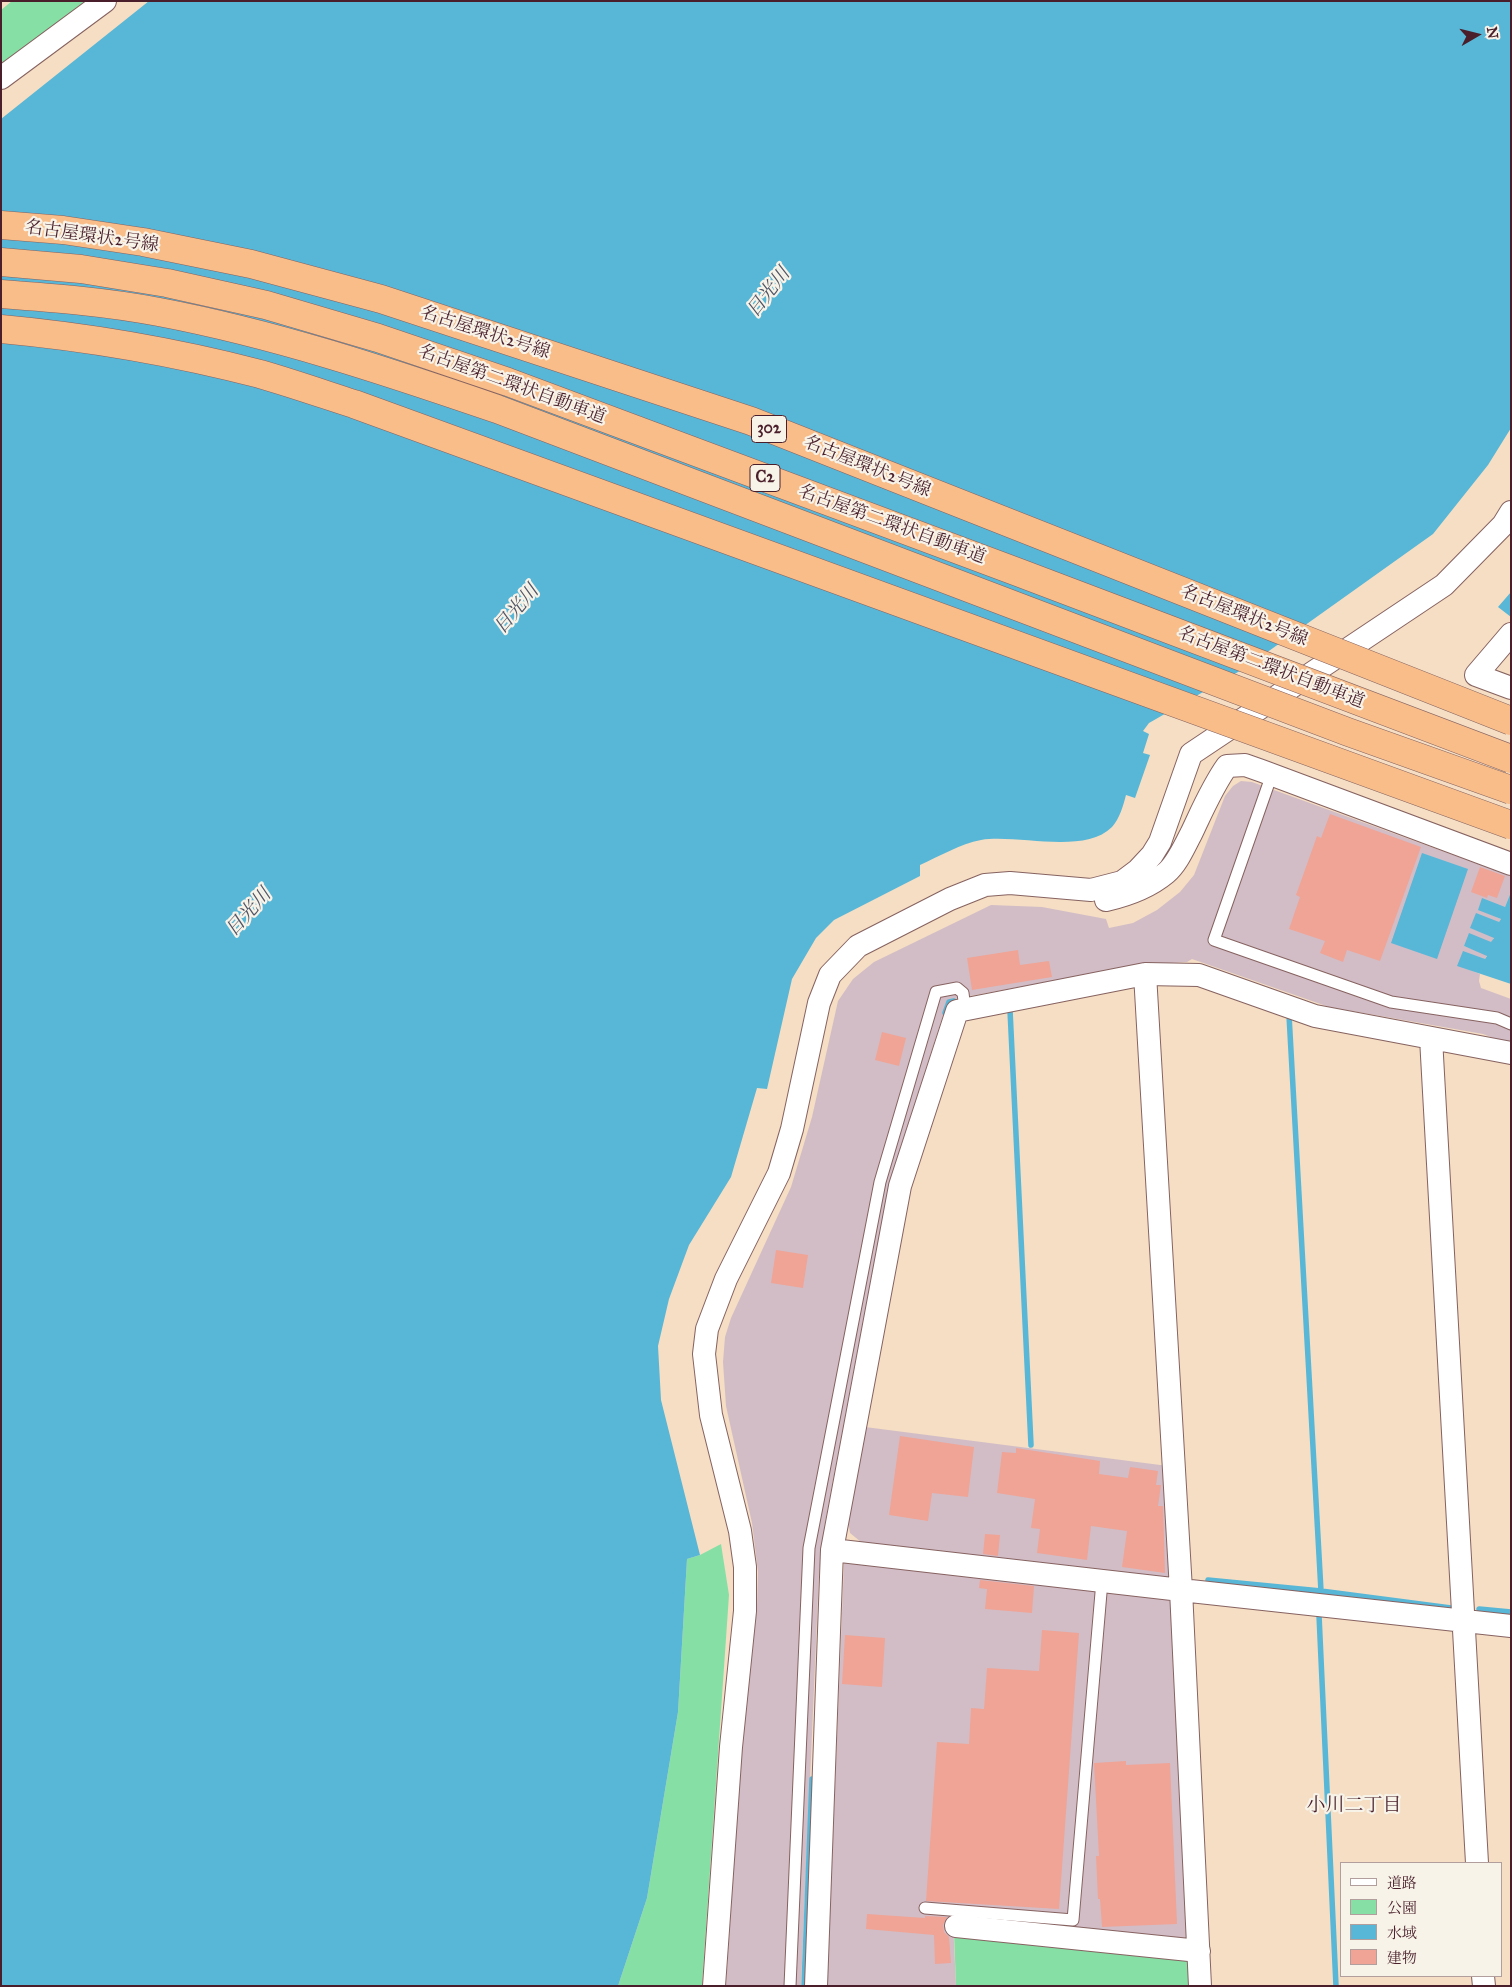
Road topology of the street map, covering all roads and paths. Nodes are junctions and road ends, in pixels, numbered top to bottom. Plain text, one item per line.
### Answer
1 (105, 1) edge
2 (1, 78) edge
3 (1, 225) edge
4 (1, 262) edge
5 (1, 294) edge
6 (1, 329) edge
7 (1511, 512) edge
8 (1511, 634) edge
9 (1511, 688) edge
10 (1511, 721) edge
11 (1511, 759) edge
12 (1272, 774) junction
13 (1511, 790) edge
14 (1511, 825) edge
15 (1511, 864) edge
16 (1071, 889) junction
17 (1145, 974) junction
18 (965, 1009) junction
19 (1511, 1024) edge
20 (1431, 1038) junction
21 (1511, 1053) edge
22 (809, 1548) junction
23 (832, 1550) junction
24 (1102, 1581) junction
25 (1180, 1590) junction
26 (1463, 1621) junction
27 (1511, 1626) edge
28 (1477, 1862) edge
29 (925, 1908) dead end
30 (956, 1926) dead end
31 (1199, 1951) junction
32 (714, 1986) edge
33 (790, 1986) edge
34 (816, 1986) edge
35 (1200, 1986) edge

1 - 2 street
3 - 10 highway, 名古屋環状2号線 / 302, bridge
4 - 11 highway, 名古屋第二環状自動車道 / C2, bridge
5 - 13 highway, 名古屋第二環状自動車道 / C2, bridge
6 - 14 highway, bridge
7 - 16 street
8 - 9 street
12 - 15 street
12 - 16 street
12 - 19 lane
16 - 32 street
17 - 18 street
17 - 20 street
17 - 25 street
18 - 22 lane
18 - 23 street
20 - 21 street
20 - 26 street
22 - 23 lane
22 - 33 lane
23 - 24 street
23 - 34 street
24 - 25 street
24 - 29 lane
25 - 26 street
25 - 31 street
26 - 27 street
26 - 28 street
30 - 31 street
31 - 35 street

